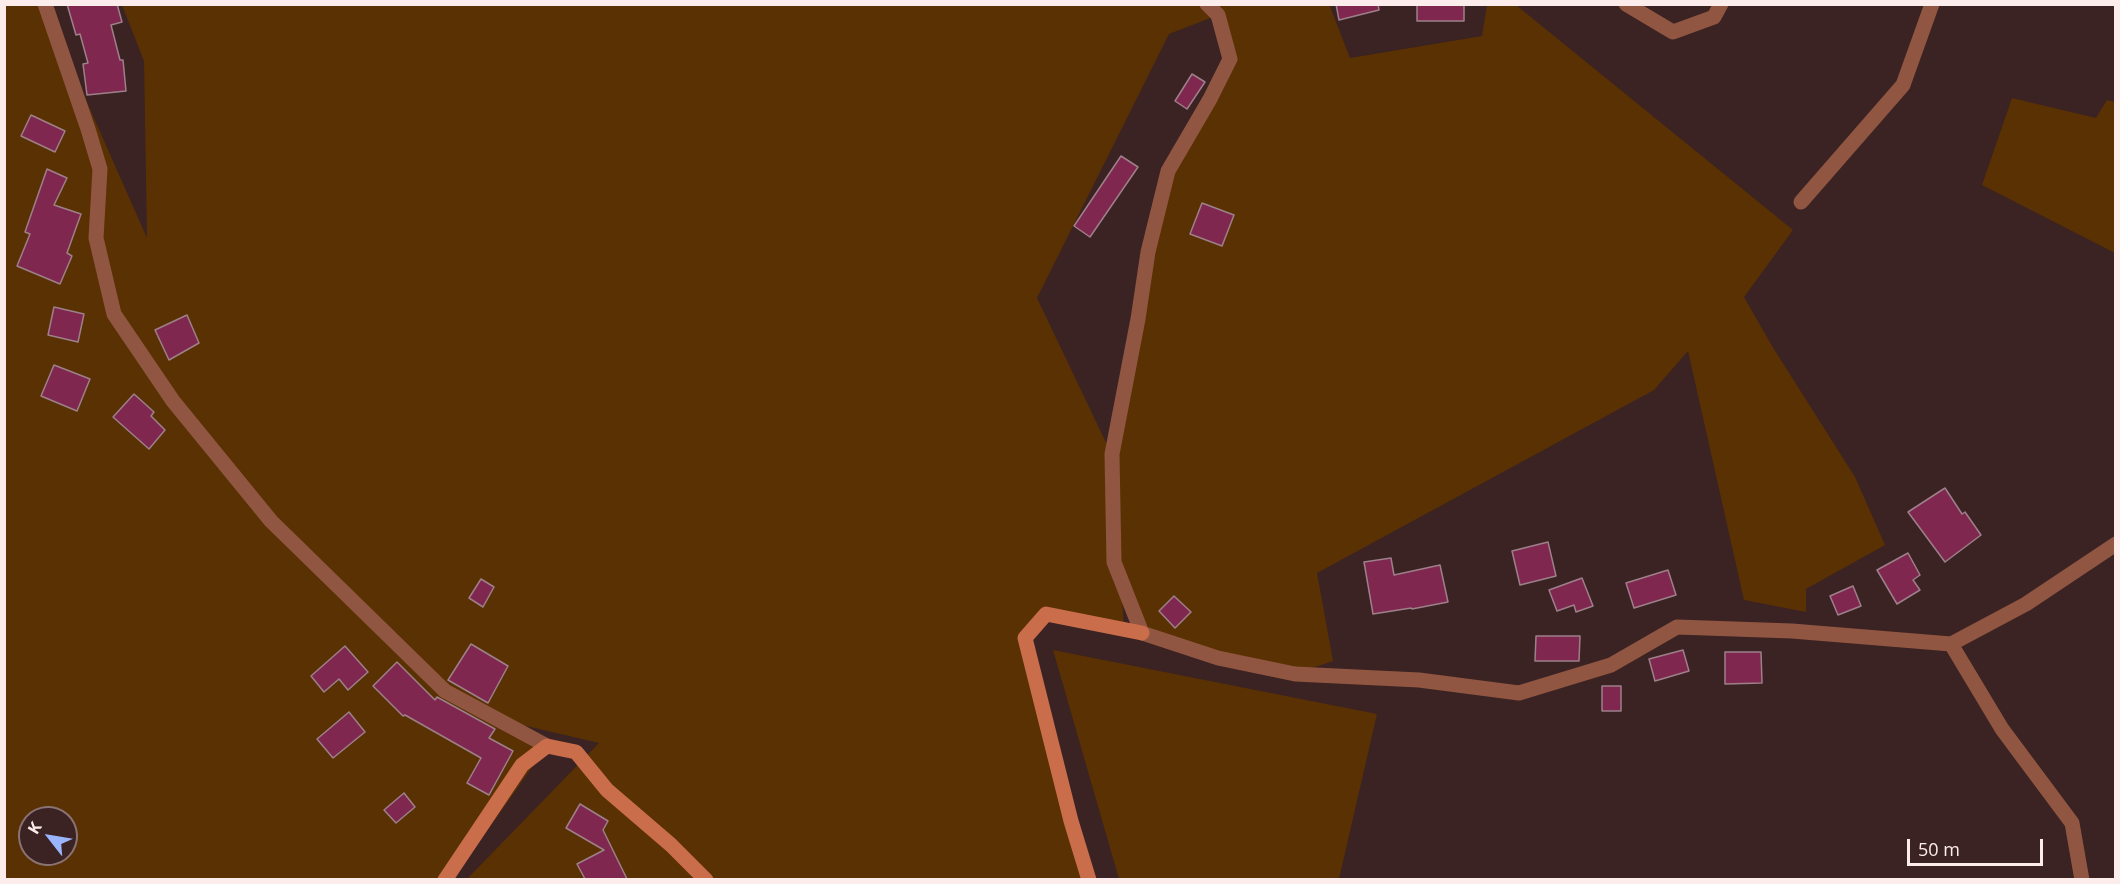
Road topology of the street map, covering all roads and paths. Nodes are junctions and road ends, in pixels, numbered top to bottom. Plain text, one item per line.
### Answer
1 (45, 4) edge
2 (1207, 4) edge
3 (1626, 4) edge
4 (1720, 4) edge
5 (1932, 4) edge
6 (1801, 202) dead end
7 (2115, 544) edge
8 (1142, 633) junction
9 (1951, 644) junction
10 (547, 746) junction
11 (445, 879) edge
12 (706, 879) edge
13 (1089, 879) edge
14 (2082, 879) edge

1 - 10 street
2 - 8 street
3 - 4 street
5 - 6 street
7 - 9 street
8 - 9 street
8 - 13 street
9 - 14 street
10 - 11 street
10 - 12 street

